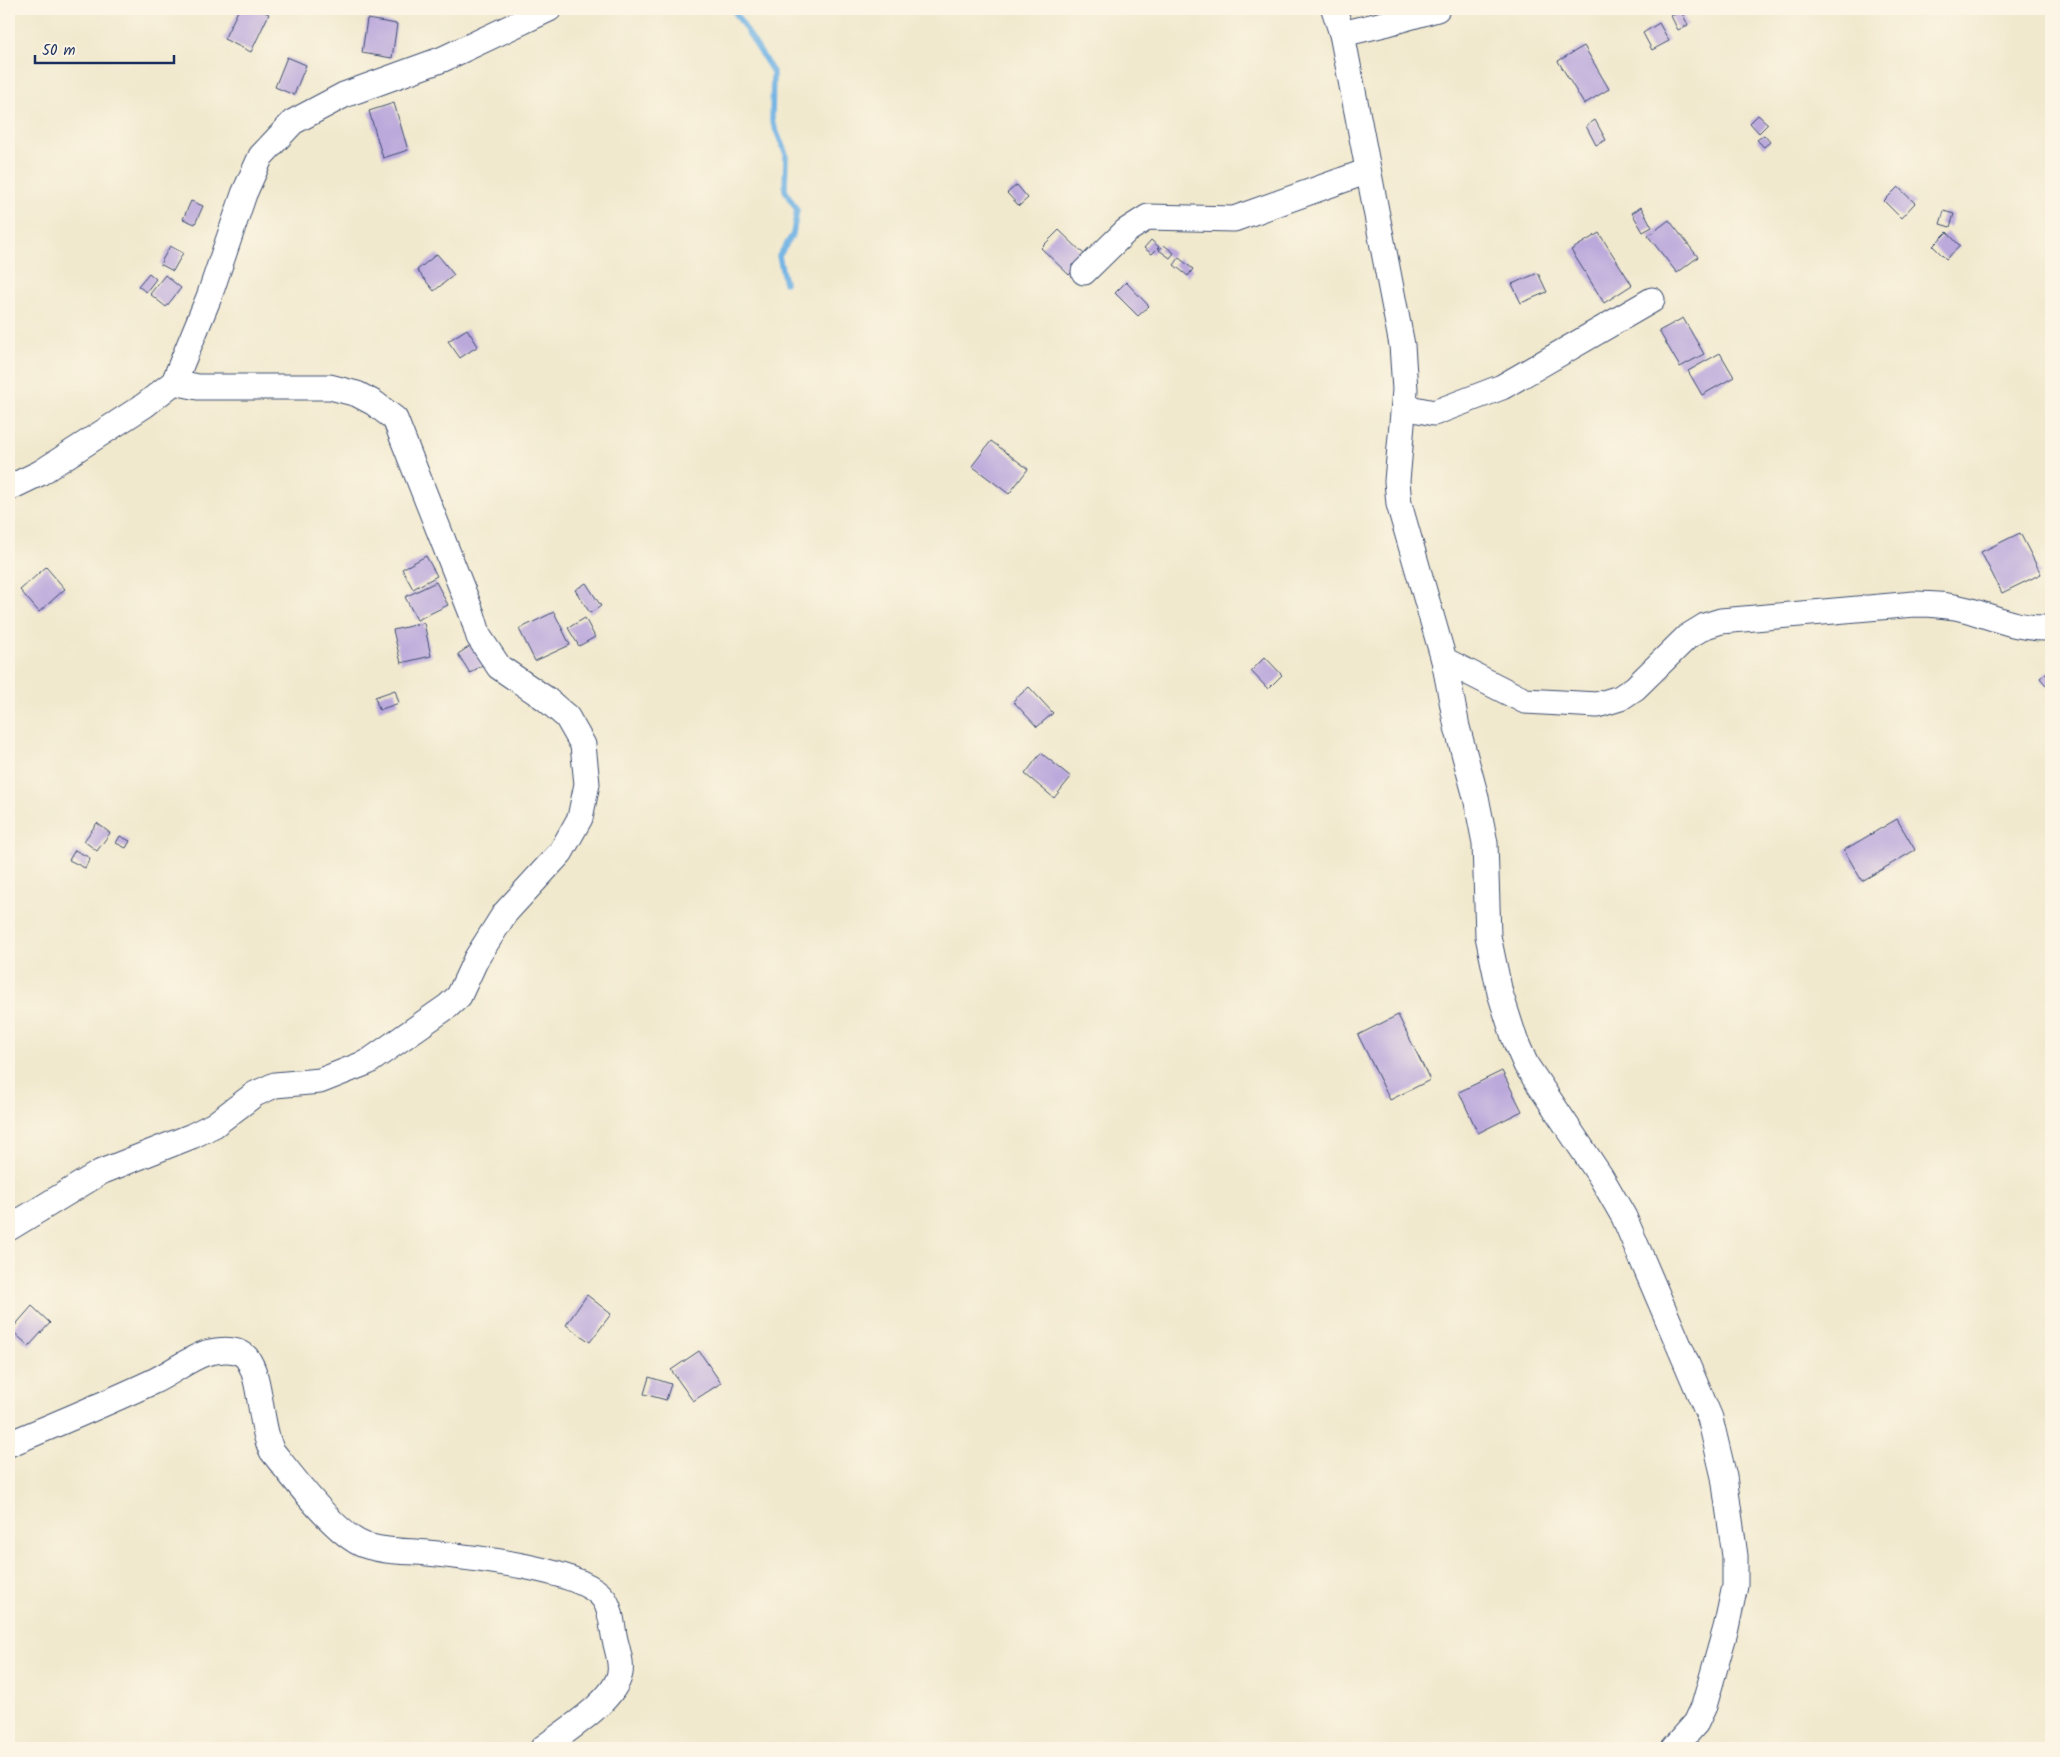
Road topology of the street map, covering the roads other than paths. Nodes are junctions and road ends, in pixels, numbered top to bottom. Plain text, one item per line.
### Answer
1 (549, 9) edge
2 (1334, 9) edge
3 (1437, 9) edge
4 (1342, 34) junction
5 (1368, 171) junction
6 (1084, 272) dead end
7 (1652, 300) dead end
8 (174, 382) junction
9 (1404, 407) junction
10 (9, 488) edge
11 (2051, 628) edge
12 (1444, 660) junction
13 (9, 1228) edge
14 (9, 1444) edge
15 (543, 1748) edge
16 (1674, 1748) edge

1 - 8 street
2 - 4 street
3 - 4 street
4 - 5 street
5 - 6 street
5 - 9 street
7 - 9 street
8 - 10 street
8 - 13 street
9 - 12 street
11 - 12 street
12 - 16 street
14 - 15 street

